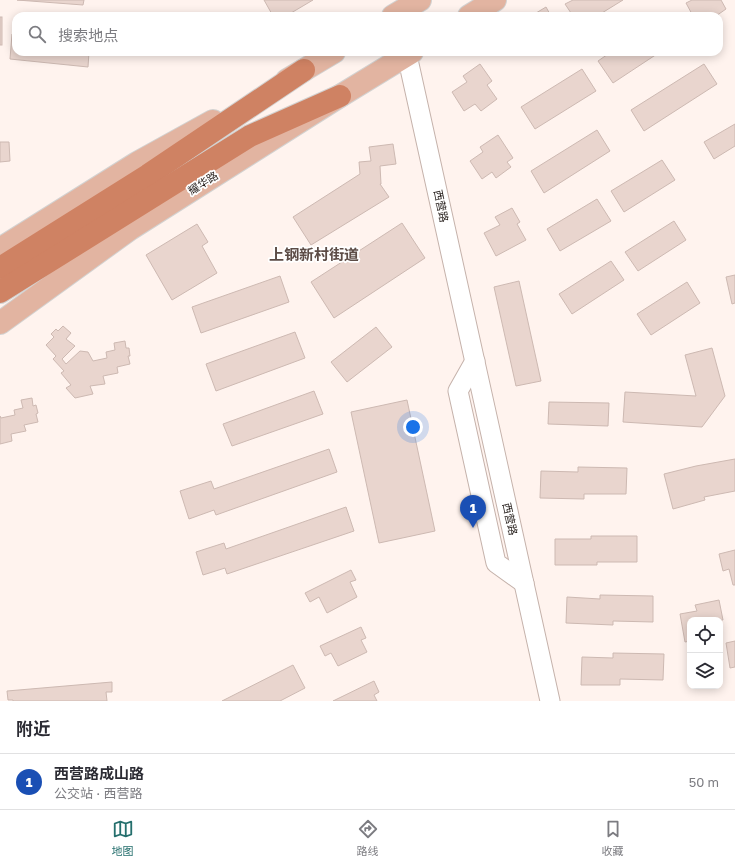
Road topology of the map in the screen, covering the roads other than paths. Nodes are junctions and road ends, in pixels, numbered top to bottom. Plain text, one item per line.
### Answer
1 (420, 0) edge
2 (495, 0) edge
3 (400, 12) edge
4 (476, 12) edge
5 (327, 56) edge
6 (403, 56) edge
7 (409, 56) edge
8 (304, 70) junction
9 (340, 96) junction
10 (0, 249) edge
11 (0, 268) edge
12 (0, 292) edge
13 (0, 323) edge
14 (550, 701) edge

1 - 3 main road
2 - 4 main road
5 - 8 main road
6 - 9 main road, 耀华路
7 - 14 street, 西营路
8 - 10 main road
8 - 11 highway
9 - 12 highway
9 - 13 main road, 耀华路

